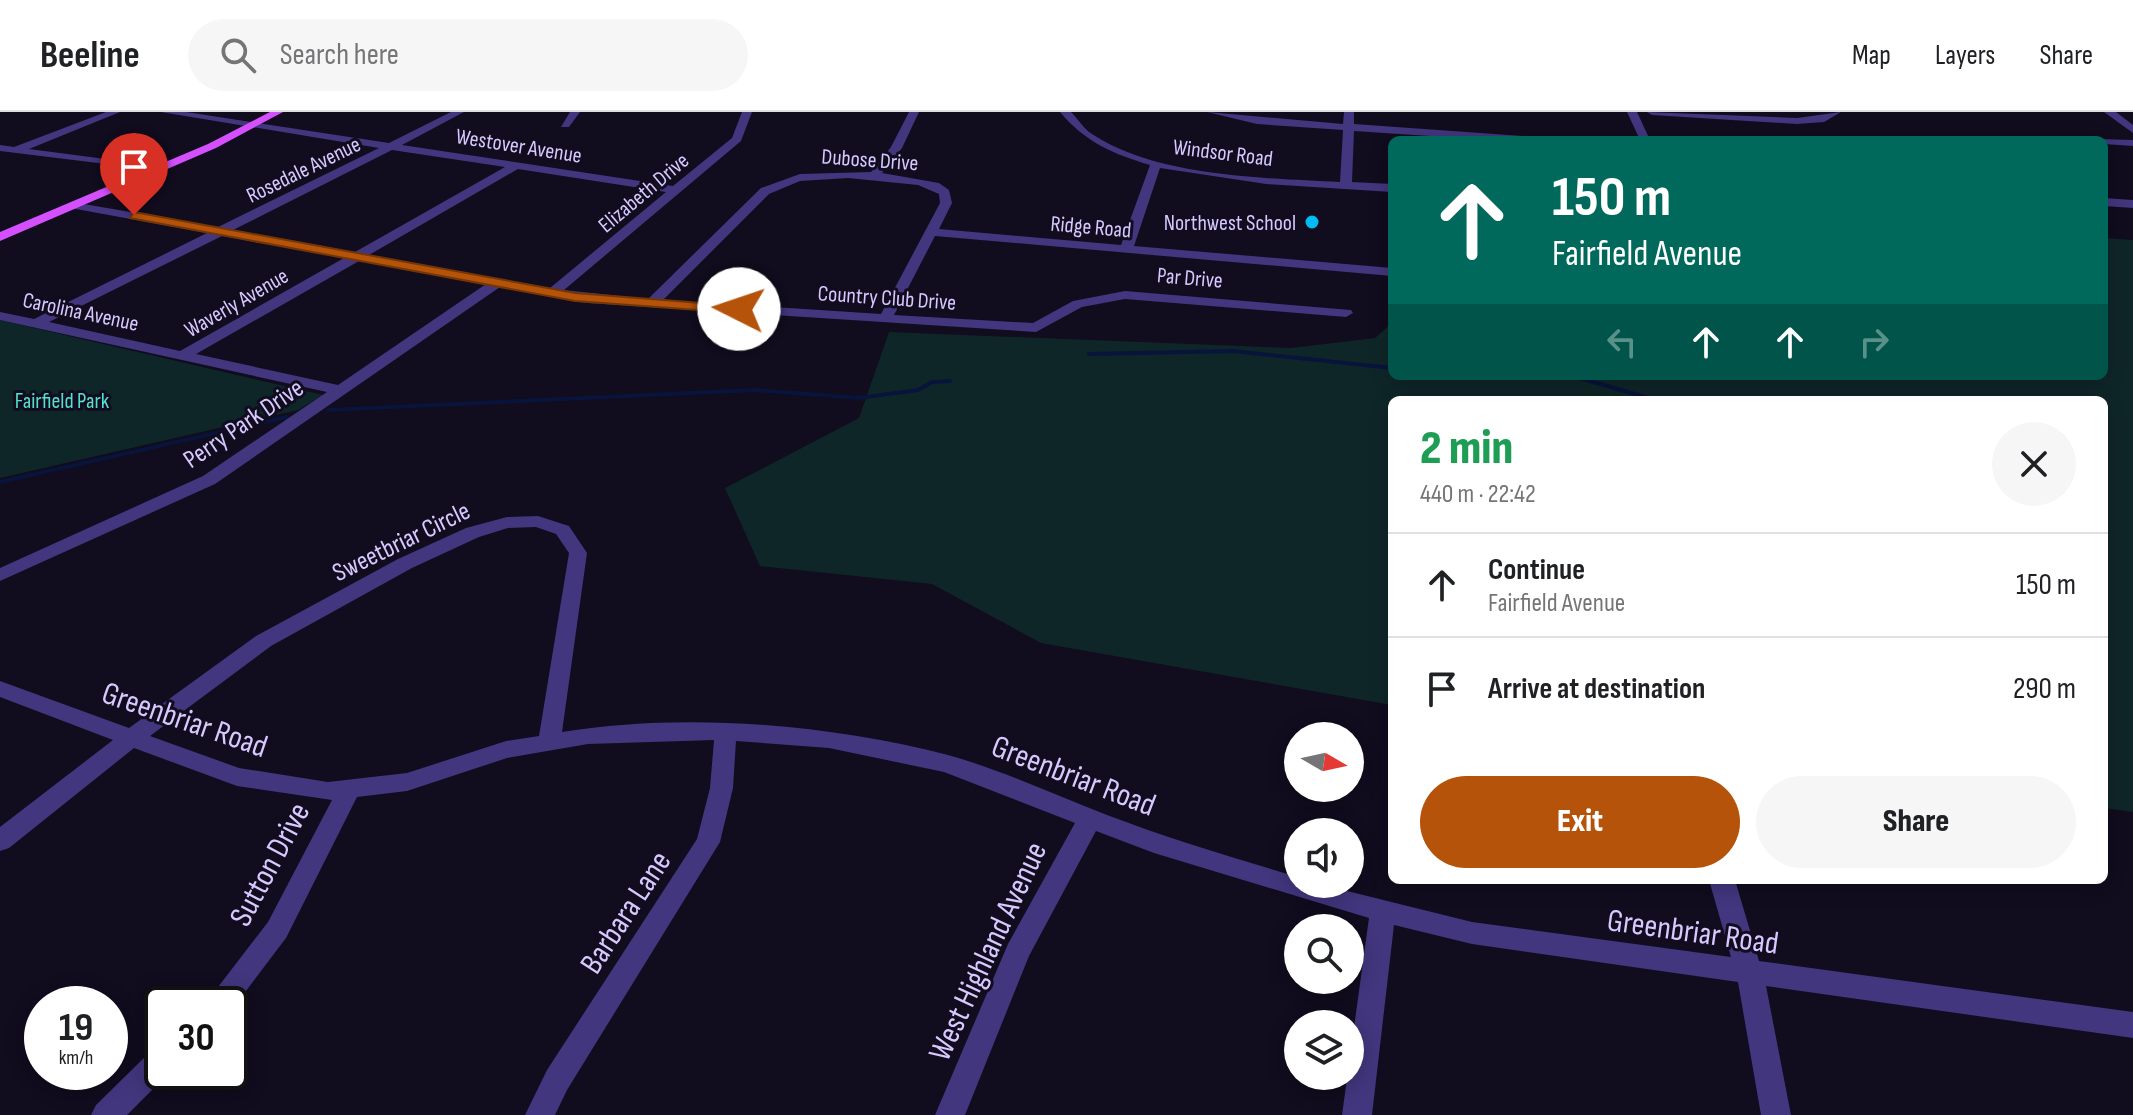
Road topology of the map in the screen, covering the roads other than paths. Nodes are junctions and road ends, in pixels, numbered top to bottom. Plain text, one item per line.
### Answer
1 (115, 112) edge
2 (166, 112) edge
3 (278, 112) edge
4 (459, 112) edge
5 (575, 112) edge
6 (747, 112) edge
7 (914, 112) edge
8 (1065, 112) edge
9 (1212, 112) edge
10 (1349, 112) edge
11 (1632, 112) edge
12 (1652, 112) edge
13 (1836, 112) edge
14 (2109, 112) edge
15 (565, 125) dead end
16 (253, 126) junction
17 (1349, 128) junction
18 (2133, 130) edge
19 (1474, 136) edge
20 (1643, 136) edge
21 (2108, 141) edge
22 (2133, 143) edge
23 (393, 147) junction
24 (0, 148) edge
25 (14, 150) junction
26 (0, 155) edge
27 (1156, 164) junction
28 (517, 165) junction
29 (159, 169) junction
30 (872, 178) junction
31 (1346, 185) junction
32 (1388, 188) edge
33 (676, 190) junction
34 (2108, 202) edge
35 (2133, 204) edge
36 (76, 205) junction
37 (221, 231) junction
38 (930, 232) junction
39 (0, 237) edge
40 (1126, 249) junction
41 (355, 257) junction
42 (1388, 272) edge
43 (497, 283) junction
44 (552, 293) junction
45 (651, 304) junction
46 (1346, 313) dead end
47 (0, 316) edge
48 (885, 319) junction
49 (35, 324) junction
50 (1036, 328) joint
51 (184, 355) junction
52 (339, 390) junction
53 (0, 575) edge
54 (0, 689) edge
55 (725, 732) junction
56 (133, 739) junction
57 (549, 742) junction
58 (348, 791) junction
59 (1090, 819) junction
60 (0, 841) edge
61 (1723, 884) edge
62 (1383, 912) junction
63 (1749, 973) junction
64 (234, 986) edge
65 (2133, 1025) edge
66 (144, 1078) edge
67 (106, 1115) edge
68 (540, 1115) edge
69 (950, 1115) edge
70 (1357, 1115) edge
71 (1776, 1115) edge

1 - 25 street
2 - 16 street, Westover Avenue
3 - 16 main road
4 - 23 street, Rosedale Avenue
5 - 15 street
6 - 33 street, Elizabeth Drive
7 - 30 street
8 - 27 street, Windsor Road
9 - 17 street
10 - 17 street
11 - 20 street
12 - 13 street
14 - 18 street
16 - 23 street, Westover Avenue
16 - 29 main road
17 - 19 street
17 - 31 street
21 - 22 street
23 - 28 street, Westover Avenue
23 - 37 street, Rosedale Avenue
24 - 25 street
25 - 26 street
25 - 29 street
27 - 31 street, Windsor Road
27 - 40 street
28 - 33 street, Westover Avenue
28 - 41 street, Waverly Avenue
29 - 36 main road
30 - 38 street, Dubose Drive
30 - 45 street, Dubose Drive
31 - 32 street, Windsor Road
33 - 44 street, Elizabeth Drive
34 - 35 street
36 - 37 street, Country Club Drive
36 - 39 main road
37 - 41 street, Country Club Drive
37 - 49 street, Rosedale Avenue
38 - 40 street, Ridge Road
38 - 48 street, Dubose Drive
40 - 42 street, Ridge Road
41 - 43 street, Country Club Drive
41 - 51 street, Waverly Avenue
43 - 44 street, Country Club Drive
43 - 52 street, Perry Park Drive
44 - 45 street, Country Club Drive
45 - 48 street, Country Club Drive
46 - 50 street, Par Drive
47 - 49 street, Carolina Avenue
48 - 50 street, Country Club Drive
49 - 51 street, Carolina Avenue
51 - 52 street, Carolina Avenue
52 - 53 street, Perry Park Drive
54 - 56 street, Greenbriar Road
55 - 57 street, Greenbriar Road
55 - 59 street, Greenbriar Road
55 - 68 street, Barbara Lane
56 - 57 street, Sweetbriar Circle
56 - 58 street, Greenbriar Road
56 - 60 street, Sweetbriar Circle
57 - 58 street, Greenbriar Road
58 - 64 street, Sutton Drive
59 - 62 street, Greenbriar Road
59 - 69 street, West Highland Avenue
61 - 63 street
62 - 63 street, Greenbriar Road
62 - 70 street
63 - 65 street, Greenbriar Road
63 - 71 street
66 - 67 street

